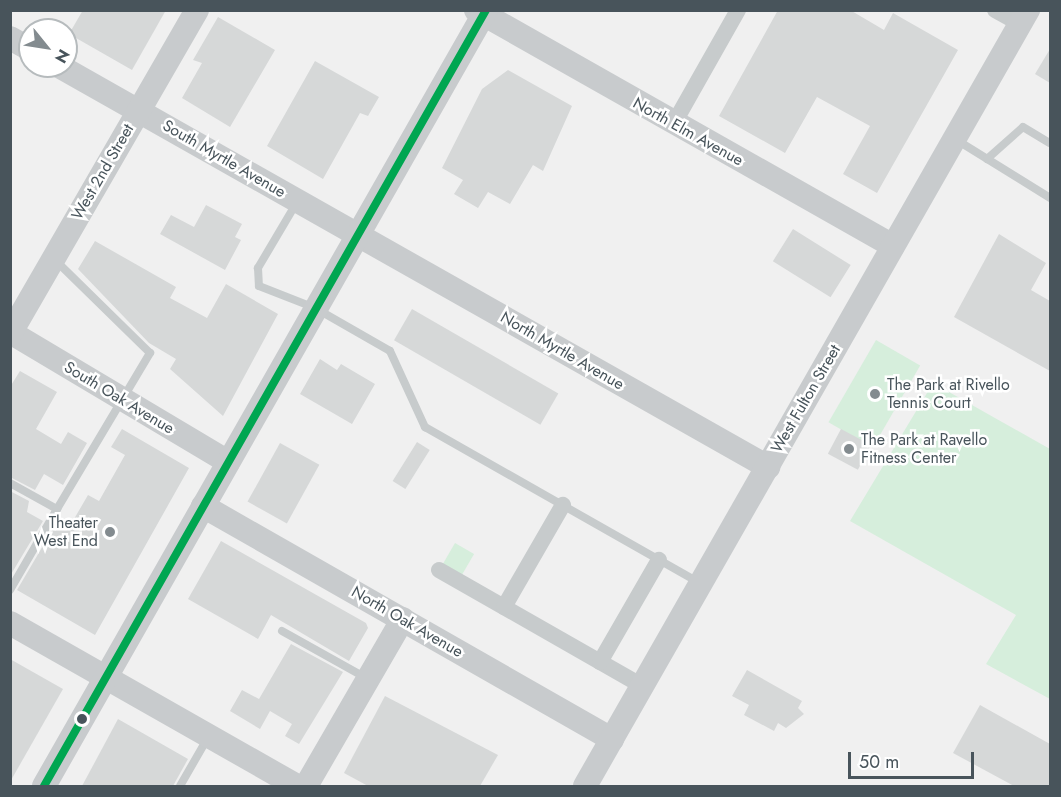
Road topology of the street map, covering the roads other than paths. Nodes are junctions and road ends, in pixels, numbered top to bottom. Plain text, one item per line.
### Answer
1 (197, 10) edge
2 (738, 10) edge
3 (995, 10) edge
4 (482, 12) edge
5 (1024, 17) edge
6 (78, 77) edge
7 (138, 111) junction
8 (674, 126) junction
9 (955, 139) junction
10 (1050, 143) edge
11 (987, 159) junction
12 (1050, 198) edge
13 (298, 201) junction
14 (357, 234) junction
15 (893, 246) junction
16 (54, 259) junction
17 (315, 308) junction
18 (11, 333) edge
19 (120, 399) junction
20 (228, 462) junction
21 (768, 467) junction
22 (10, 483) edge
23 (563, 505) junction
24 (203, 506) junction
25 (57, 509) junction
26 (659, 560) junction
27 (439, 570) dead end
28 (701, 583) junction
29 (10, 590) edge
30 (504, 607) junction
31 (403, 620) junction
32 (10, 623) edge
33 (282, 631) dead end
34 (600, 662) junction
35 (106, 677) junction
36 (368, 679) junction
37 (642, 686) junction
38 (209, 736) junction
39 (612, 739) junction
40 (44, 786) edge
41 (180, 786) edge
42 (297, 786) edge
43 (306, 786) edge
44 (585, 786) edge

1 - 7 street, West 2nd Street
2 - 8 street
3 - 5 street
4 - 8 street, North Elm Avenue
4 - 14 street
5 - 9 street, West Fulton Street
6 - 7 street, South Myrtle Avenue
7 - 13 street, South Myrtle Avenue
7 - 16 street, West 2nd Street
8 - 15 street, North Elm Avenue
9 - 11 lane
9 - 15 street, West Fulton Street
10 - 11 lane
11 - 12 lane
13 - 14 street, South Myrtle Avenue
13 - 17 lane
14 - 17 street
14 - 21 street, North Myrtle Avenue
15 - 21 street, West Fulton Street
16 - 18 street, West 2nd Street
16 - 19 lane
17 - 20 street
17 - 23 lane
18 - 19 street, South Oak Avenue
19 - 20 street, South Oak Avenue
19 - 25 lane
20 - 24 street
21 - 28 street, West Fulton Street
22 - 25 lane
23 - 26 lane
23 - 30 street
24 - 31 street, North Oak Avenue
24 - 35 street
25 - 29 lane
26 - 28 lane
26 - 34 street
27 - 30 street
28 - 37 street, West Fulton Street
30 - 34 street
31 - 36 street
31 - 39 street, North Oak Avenue
32 - 35 street
33 - 36 lane
34 - 37 street
35 - 38 street
35 - 40 street
36 - 43 street
37 - 39 street, West Fulton Street
38 - 41 lane
38 - 42 street
39 - 44 street, West Fulton Street

